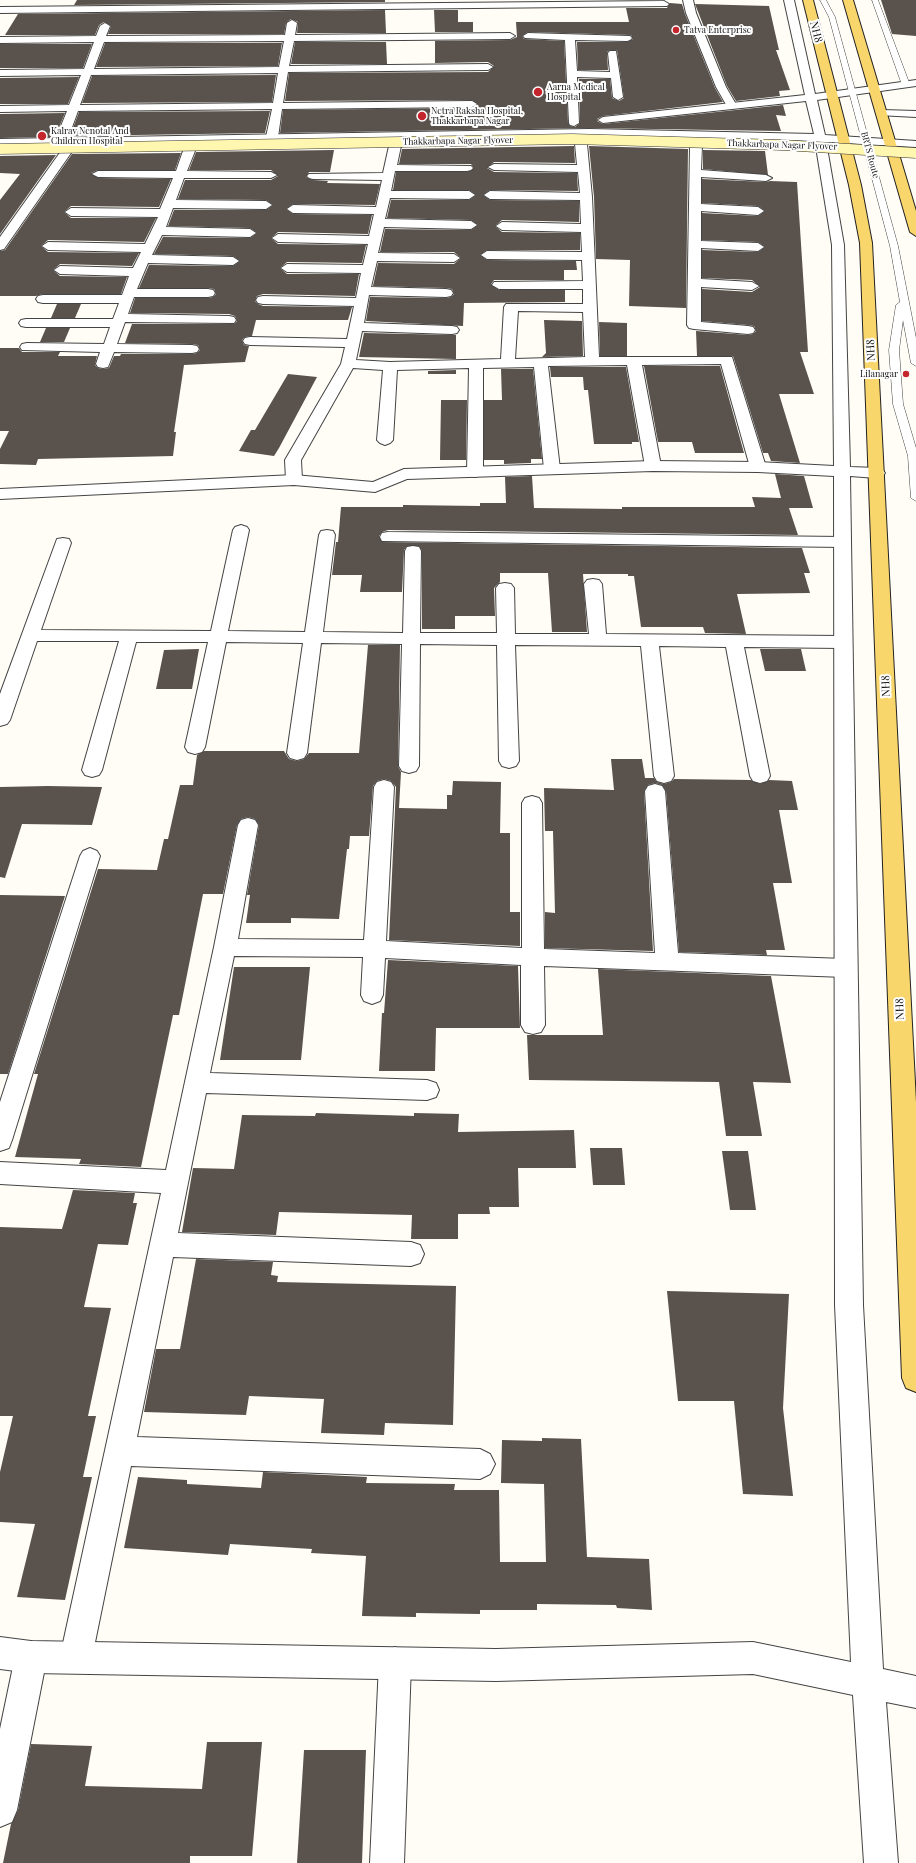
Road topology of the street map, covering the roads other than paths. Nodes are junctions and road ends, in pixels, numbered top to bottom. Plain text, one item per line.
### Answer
1 (688, 0) edge
2 (789, 0) edge
3 (808, 0) edge
4 (823, 0) edge
5 (832, 0) edge
6 (848, 0) edge
7 (875, 0) edge
8 (496, 2) edge
9 (569, 2) edge
10 (295, 3) edge
11 (113, 4) edge
12 (664, 4) dead end
13 (0, 10) edge
14 (569, 15) dead end
15 (832, 17) junction
16 (510, 36) dead end
17 (528, 36) dead end
18 (290, 37) junction
19 (570, 37) junction
20 (627, 38) dead end
21 (101, 39) junction
22 (0, 40) edge
23 (613, 53) dead end
24 (488, 67) dead end
25 (285, 70) junction
26 (88, 72) junction
27 (0, 73) edge
28 (572, 74) junction
29 (616, 75) junction
30 (911, 84) edge
31 (874, 89) junction
32 (852, 92) junction
33 (821, 96) junction
34 (618, 97) dead end
35 (472, 104) dead end
36 (278, 106) junction
37 (732, 106) junction
38 (74, 108) junction
39 (0, 109) edge
40 (882, 113) junction
41 (916, 114) edge
42 (574, 123) junction
43 (481, 132) junction
44 (272, 136) junction
45 (61, 140) junction
46 (866, 141) junction
47 (0, 142) edge
48 (890, 143) junction
49 (482, 144) junction
50 (581, 144) junction
51 (916, 144) edge
52 (821, 145) junction
53 (0, 146) edge
54 (394, 146) junction
55 (696, 146) junction
56 (845, 146) junction
57 (916, 149) edge
58 (0, 150) edge
59 (189, 151) junction
60 (65, 153) junction
61 (916, 153) edge
62 (0, 154) edge
63 (870, 155) junction
64 (893, 156) junction
65 (916, 156) edge
66 (494, 167) dead end
67 (467, 168) dead end
68 (583, 169) junction
69 (388, 173) junction
70 (696, 173) junction
71 (98, 174) dead end
72 (181, 175) junction
73 (271, 175) dead end
74 (312, 176) dead end
75 (766, 178) dead end
76 (384, 194) junction
77 (469, 195) dead end
78 (490, 196) dead end
79 (586, 197) junction
80 (266, 205) dead end
81 (695, 206) junction
82 (167, 209) junction
83 (293, 209) dead end
84 (758, 211) dead end
85 (71, 212) dead end
86 (380, 217) junction
87 (471, 225) dead end
88 (502, 226) dead end
89 (587, 228) junction
90 (158, 231) junction
91 (916, 232) edge
92 (250, 233) dead end
93 (278, 238) dead end
94 (375, 240) junction
95 (695, 244) junction
96 (0, 246) edge
97 (48, 246) dead end
98 (758, 247) dead end
99 (147, 254) junction
100 (486, 255) dead end
101 (588, 256) junction
102 (454, 258) dead end
103 (233, 261) dead end
104 (370, 263) junction
105 (287, 268) dead end
106 (60, 270) dead end
107 (138, 272) junction
108 (694, 283) junction
109 (499, 285) dead end
110 (589, 285) junction
111 (752, 286) dead end
112 (208, 293) dead end
113 (446, 293) dead end
114 (902, 294) junction
115 (128, 296) junction
116 (362, 297) junction
117 (43, 299) dead end
118 (263, 300) dead end
119 (590, 308) junction
120 (229, 320) dead end
121 (120, 321) junction
122 (26, 322) dead end
123 (355, 326) junction
124 (452, 330) dead end
125 (748, 330) dead end
126 (250, 341) dead end
127 (352, 342) junction
128 (27, 347) dead end
129 (110, 348) junction
130 (192, 349) dead end
131 (592, 361) junction
132 (541, 362) junction
133 (634, 362) junction
134 (916, 363) edge
135 (103, 364) dead end
136 (348, 364) junction
137 (476, 364) junction
138 (508, 364) junction
139 (390, 366) junction
140 (916, 436) edge
141 (384, 440) dead end
142 (913, 456) junction
143 (653, 466) junction
144 (758, 467) junction
145 (552, 469) junction
146 (842, 471) junction
147 (474, 472) junction
148 (877, 473) junction
149 (294, 480) junction
150 (0, 494) edge
151 (916, 498) edge
152 (241, 530) dead end
153 (327, 535) dead end
154 (388, 537) dead end
155 (843, 542) junction
156 (63, 543) dead end
157 (413, 551) dead end
158 (593, 584) dead end
159 (505, 588) dead end
160 (30, 635) junction
161 (129, 636) junction
162 (218, 637) junction
163 (314, 638) junction
164 (410, 638) junction
165 (506, 639) junction
166 (598, 640) junction
167 (649, 640) junction
168 (734, 641) junction
169 (843, 642) junction
170 (0, 720) edge
171 (195, 747) dead end
172 (297, 753) dead end
173 (509, 761) dead end
174 (409, 766) dead end
175 (92, 770) dead end
176 (760, 776) dead end
177 (384, 787) dead end
178 (532, 803) dead end
179 (248, 825) dead end
180 (90, 856) dead end
181 (225, 946) junction
182 (374, 950) junction
183 (532, 957) junction
184 (667, 962) junction
185 (845, 968) junction
186 (372, 995) dead end
187 (533, 1025) dead end
188 (196, 1083) junction
189 (427, 1090) dead end
190 (0, 1140) edge
191 (0, 1173) edge
192 (175, 1182) junction
193 (162, 1244) junction
194 (411, 1254) dead end
195 (916, 1378) edge
196 (119, 1451) junction
197 (480, 1464) dead end
198 (15, 1655) edge
199 (76, 1657) junction
200 (396, 1664) junction
201 (868, 1682) junction
202 (916, 1692) edge
203 (0, 1810) edge
204 (387, 1863) edge
205 (881, 1863) edge

1 - 37 street
2 - 33 street
3 - 33 main road, NH8
4 - 15 lane, BRTS Route
5 - 15 lane, BRTS Route
6 - 31 main road
7 - 30 lane
8 - 9 street
8 - 10 street
9 - 12 street
9 - 14 street
10 - 11 street
10 - 18 street
11 - 13 street
11 - 21 street
15 - 32 lane, BRTS Route
16 - 18 street
17 - 19 street
18 - 21 street
18 - 25 street
19 - 20 street
19 - 28 street
21 - 22 street
21 - 26 street
23 - 29 street
24 - 25 street
25 - 26 street
25 - 36 street
26 - 27 street
26 - 38 street
28 - 29 street
28 - 42 street
29 - 34 street
30 - 31 street
31 - 32 street
31 - 40 main road
32 - 33 street
32 - 46 lane, BRTS Route
33 - 37 street
33 - 52 street
33 - 56 main road, NH8
35 - 36 street
36 - 38 street
36 - 44 street
37 - 42 street
38 - 39 street
38 - 45 street
40 - 41 street
40 - 48 main road
42 - 43 street
43 - 44 street
43 - 49 street
43 - 52 street
44 - 45 street
45 - 47 street
46 - 48 street
46 - 56 street
46 - 63 lane, BRTS Route
48 - 51 street
48 - 64 main road
49 - 50 street
49 - 54 street
50 - 55 street
50 - 68 street
52 - 55 street
52 - 56 street
52 - 146 street
53 - 57 main road, Thakkarbapa Nagar Flyover, bridge
54 - 59 street
54 - 69 street
55 - 70 street
56 - 63 street
56 - 148 main road, NH8
58 - 61 main road, Thakkarbapa Nagar Flyover, bridge
59 - 60 street
59 - 72 street
60 - 62 street
60 - 96 street
63 - 64 street
63 - 114 lane, BRTS Route
64 - 65 street
64 - 91 main road
66 - 68 street
67 - 69 street
68 - 79 street
69 - 74 street
69 - 76 street
70 - 75 street
70 - 81 street
71 - 72 street
72 - 73 street
72 - 82 street
76 - 77 street
76 - 86 street
78 - 79 street
79 - 89 street
80 - 82 street
81 - 84 street
81 - 95 street
82 - 85 street
82 - 90 street
83 - 86 street
86 - 87 street
86 - 94 street
88 - 89 street
89 - 101 street
90 - 92 street
90 - 99 street
93 - 94 street
94 - 104 street
95 - 98 street
95 - 108 street
97 - 99 street
99 - 103 street
99 - 107 street
100 - 101 street
101 - 110 street
102 - 104 street
104 - 105 street
104 - 116 street
106 - 107 street
107 - 115 street
108 - 111 street
108 - 125 street
109 - 110 street
110 - 119 street
112 - 115 street
113 - 116 street
114 - 134 lane, BRTS Route
114 - 142 lane, BRTS Route
115 - 117 street
115 - 121 street
116 - 118 street
116 - 123 street
119 - 131 street
119 - 138 street
120 - 121 street
121 - 122 street
121 - 129 street
123 - 124 street
123 - 127 street
126 - 127 street
127 - 136 street
128 - 129 street
129 - 130 street
129 - 135 street
131 - 132 street
131 - 133 street
132 - 138 street
132 - 145 street
133 - 143 street
133 - 144 street
136 - 139 street
136 - 149 street
137 - 138 street
137 - 139 street
137 - 147 street
139 - 141 street
140 - 142 lane
142 - 151 lane
143 - 144 street
143 - 145 street
144 - 146 street
145 - 147 street
146 - 148 street
146 - 155 street
147 - 149 street
148 - 195 main road, NH8
149 - 150 street
152 - 162 street
153 - 163 street
154 - 155 street
155 - 169 street
156 - 160 street
157 - 164 street
158 - 166 street
159 - 165 street
160 - 161 street
160 - 170 street
161 - 162 street
161 - 175 street
162 - 163 street
162 - 171 street
163 - 164 street
163 - 172 street
164 - 165 street
164 - 174 street
165 - 166 street
165 - 173 street
166 - 167 street
167 - 168 street
167 - 184 street
168 - 169 street
168 - 176 street
169 - 185 street
177 - 182 street
178 - 183 street
179 - 181 street
180 - 190 street
181 - 182 street
181 - 188 street
182 - 183 street
182 - 186 street
183 - 184 street
183 - 187 street
184 - 185 street
185 - 201 street
188 - 189 street
188 - 192 street
191 - 192 street
192 - 193 street
193 - 194 street
193 - 196 street
196 - 197 street
196 - 199 street
198 - 199 street
198 - 203 street
199 - 200 street
200 - 201 street
200 - 204 street
201 - 202 street
201 - 205 street

